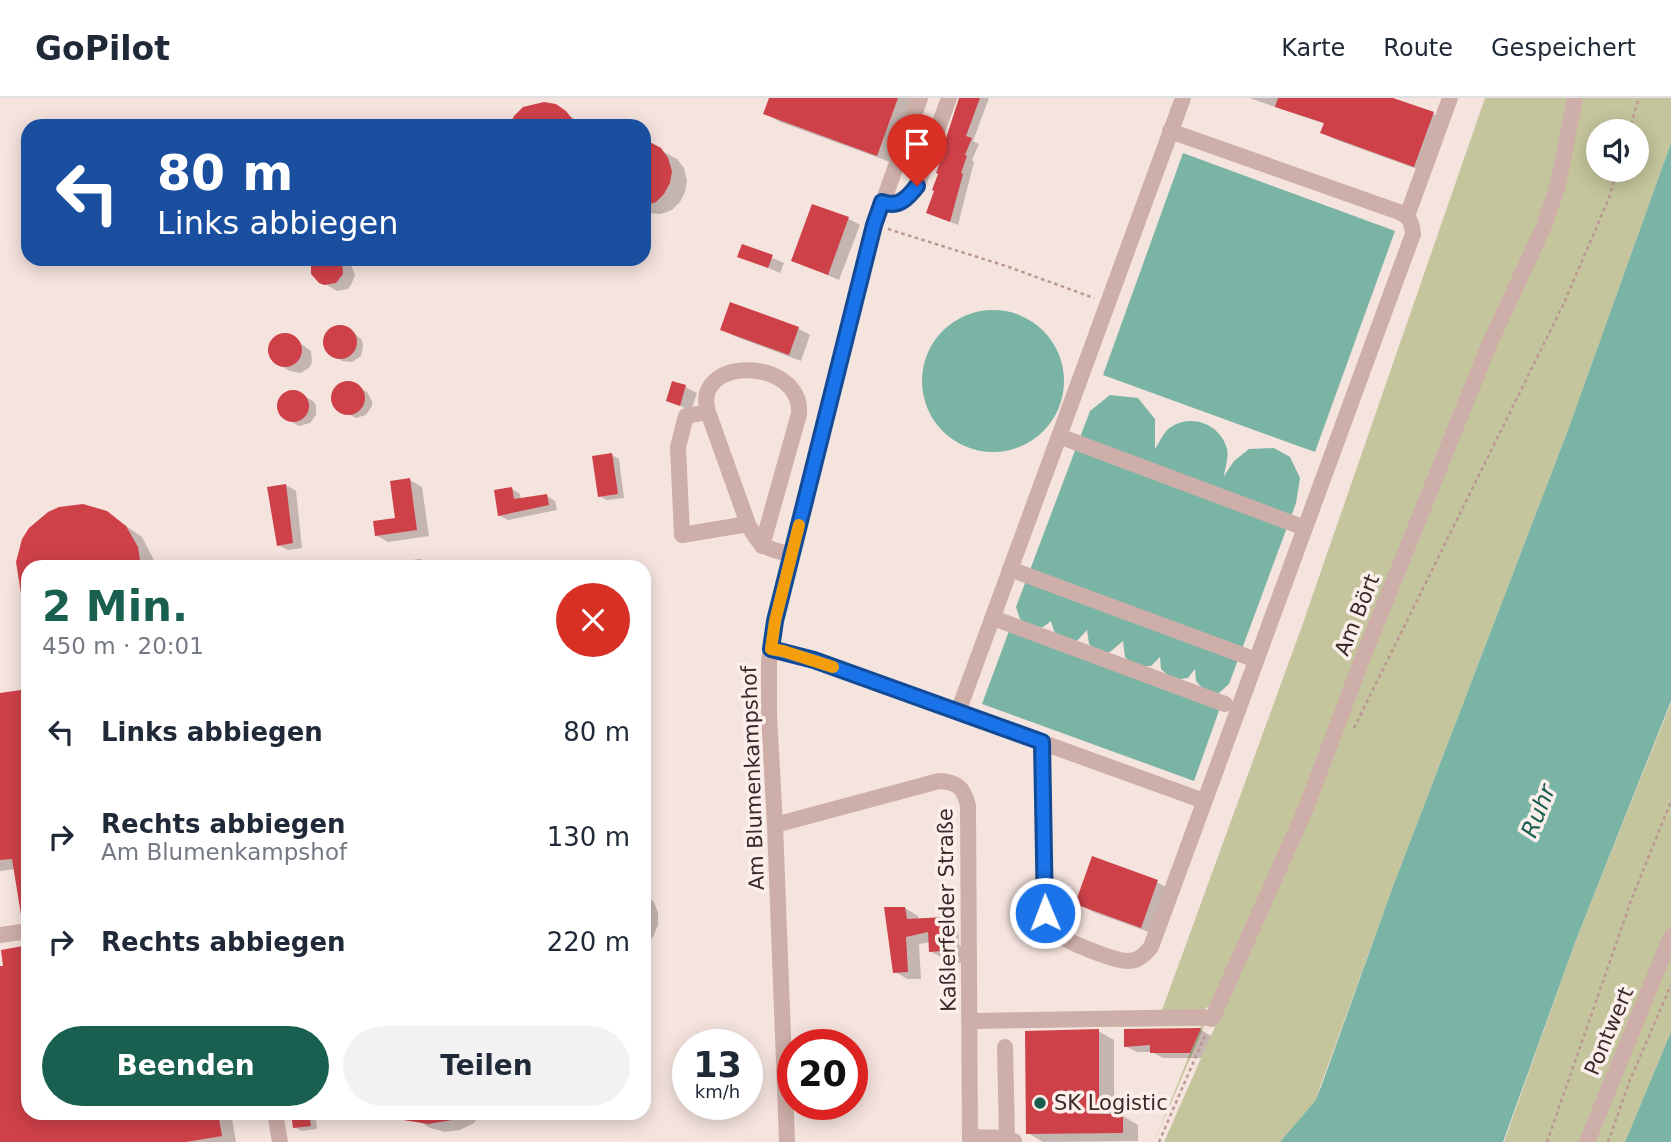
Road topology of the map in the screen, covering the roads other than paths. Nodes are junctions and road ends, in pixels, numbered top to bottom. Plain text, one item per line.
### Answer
1 (920, 98) edge
2 (949, 98) edge
3 (1182, 98) edge
4 (1450, 98) edge
5 (1575, 98) edge
6 (1170, 131) junction
7 (882, 202) junction
8 (1407, 216) junction
9 (708, 412) junction
10 (1059, 436) junction
11 (748, 524) junction
12 (1305, 528) junction
13 (762, 546) junction
14 (792, 555) junction
15 (1010, 569) junction
16 (993, 618) junction
17 (771, 649) junction
18 (1256, 660) junction
19 (1225, 704) dead end
20 (958, 712) junction
21 (1042, 742) junction
22 (1204, 801) junction
23 (775, 825) junction
24 (21, 933) edge
25 (0, 935) edge
26 (1671, 936) edge
27 (970, 1021) junction
28 (1005, 1047) dead end
29 (276, 1120) edge
30 (970, 1140) edge
31 (1012, 1140) edge
32 (280, 1142) edge
33 (787, 1142) edge
34 (1587, 1142) edge

1 - 7 street, Am Blumenkampshof
2 - 7 street
3 - 6 street
4 - 8 street
5 - 27 street, Am Bört
6 - 8 street
6 - 10 street
7 - 14 street, Am Blumenkampshof
8 - 12 street
9 - 11 street
9 - 11 street
9 - 13 street
10 - 12 street
10 - 15 street
11 - 13 street
12 - 18 street
13 - 14 street
14 - 17 street, Am Blumenkampshof
15 - 16 street
15 - 18 street
16 - 19 street
16 - 20 street
17 - 20 street
17 - 23 street, Am Blumenkampshof
18 - 22 street
20 - 21 street
21 - 22 street
21 - 22 street
23 - 27 street, Kaßlerfelder Straße
23 - 33 street, Am Blumenkampshof
24 - 25 street
26 - 34 street, Pontwert
27 - 30 street, Kaßlerfelder Straße
28 - 31 street
29 - 32 street
30 - 31 street

